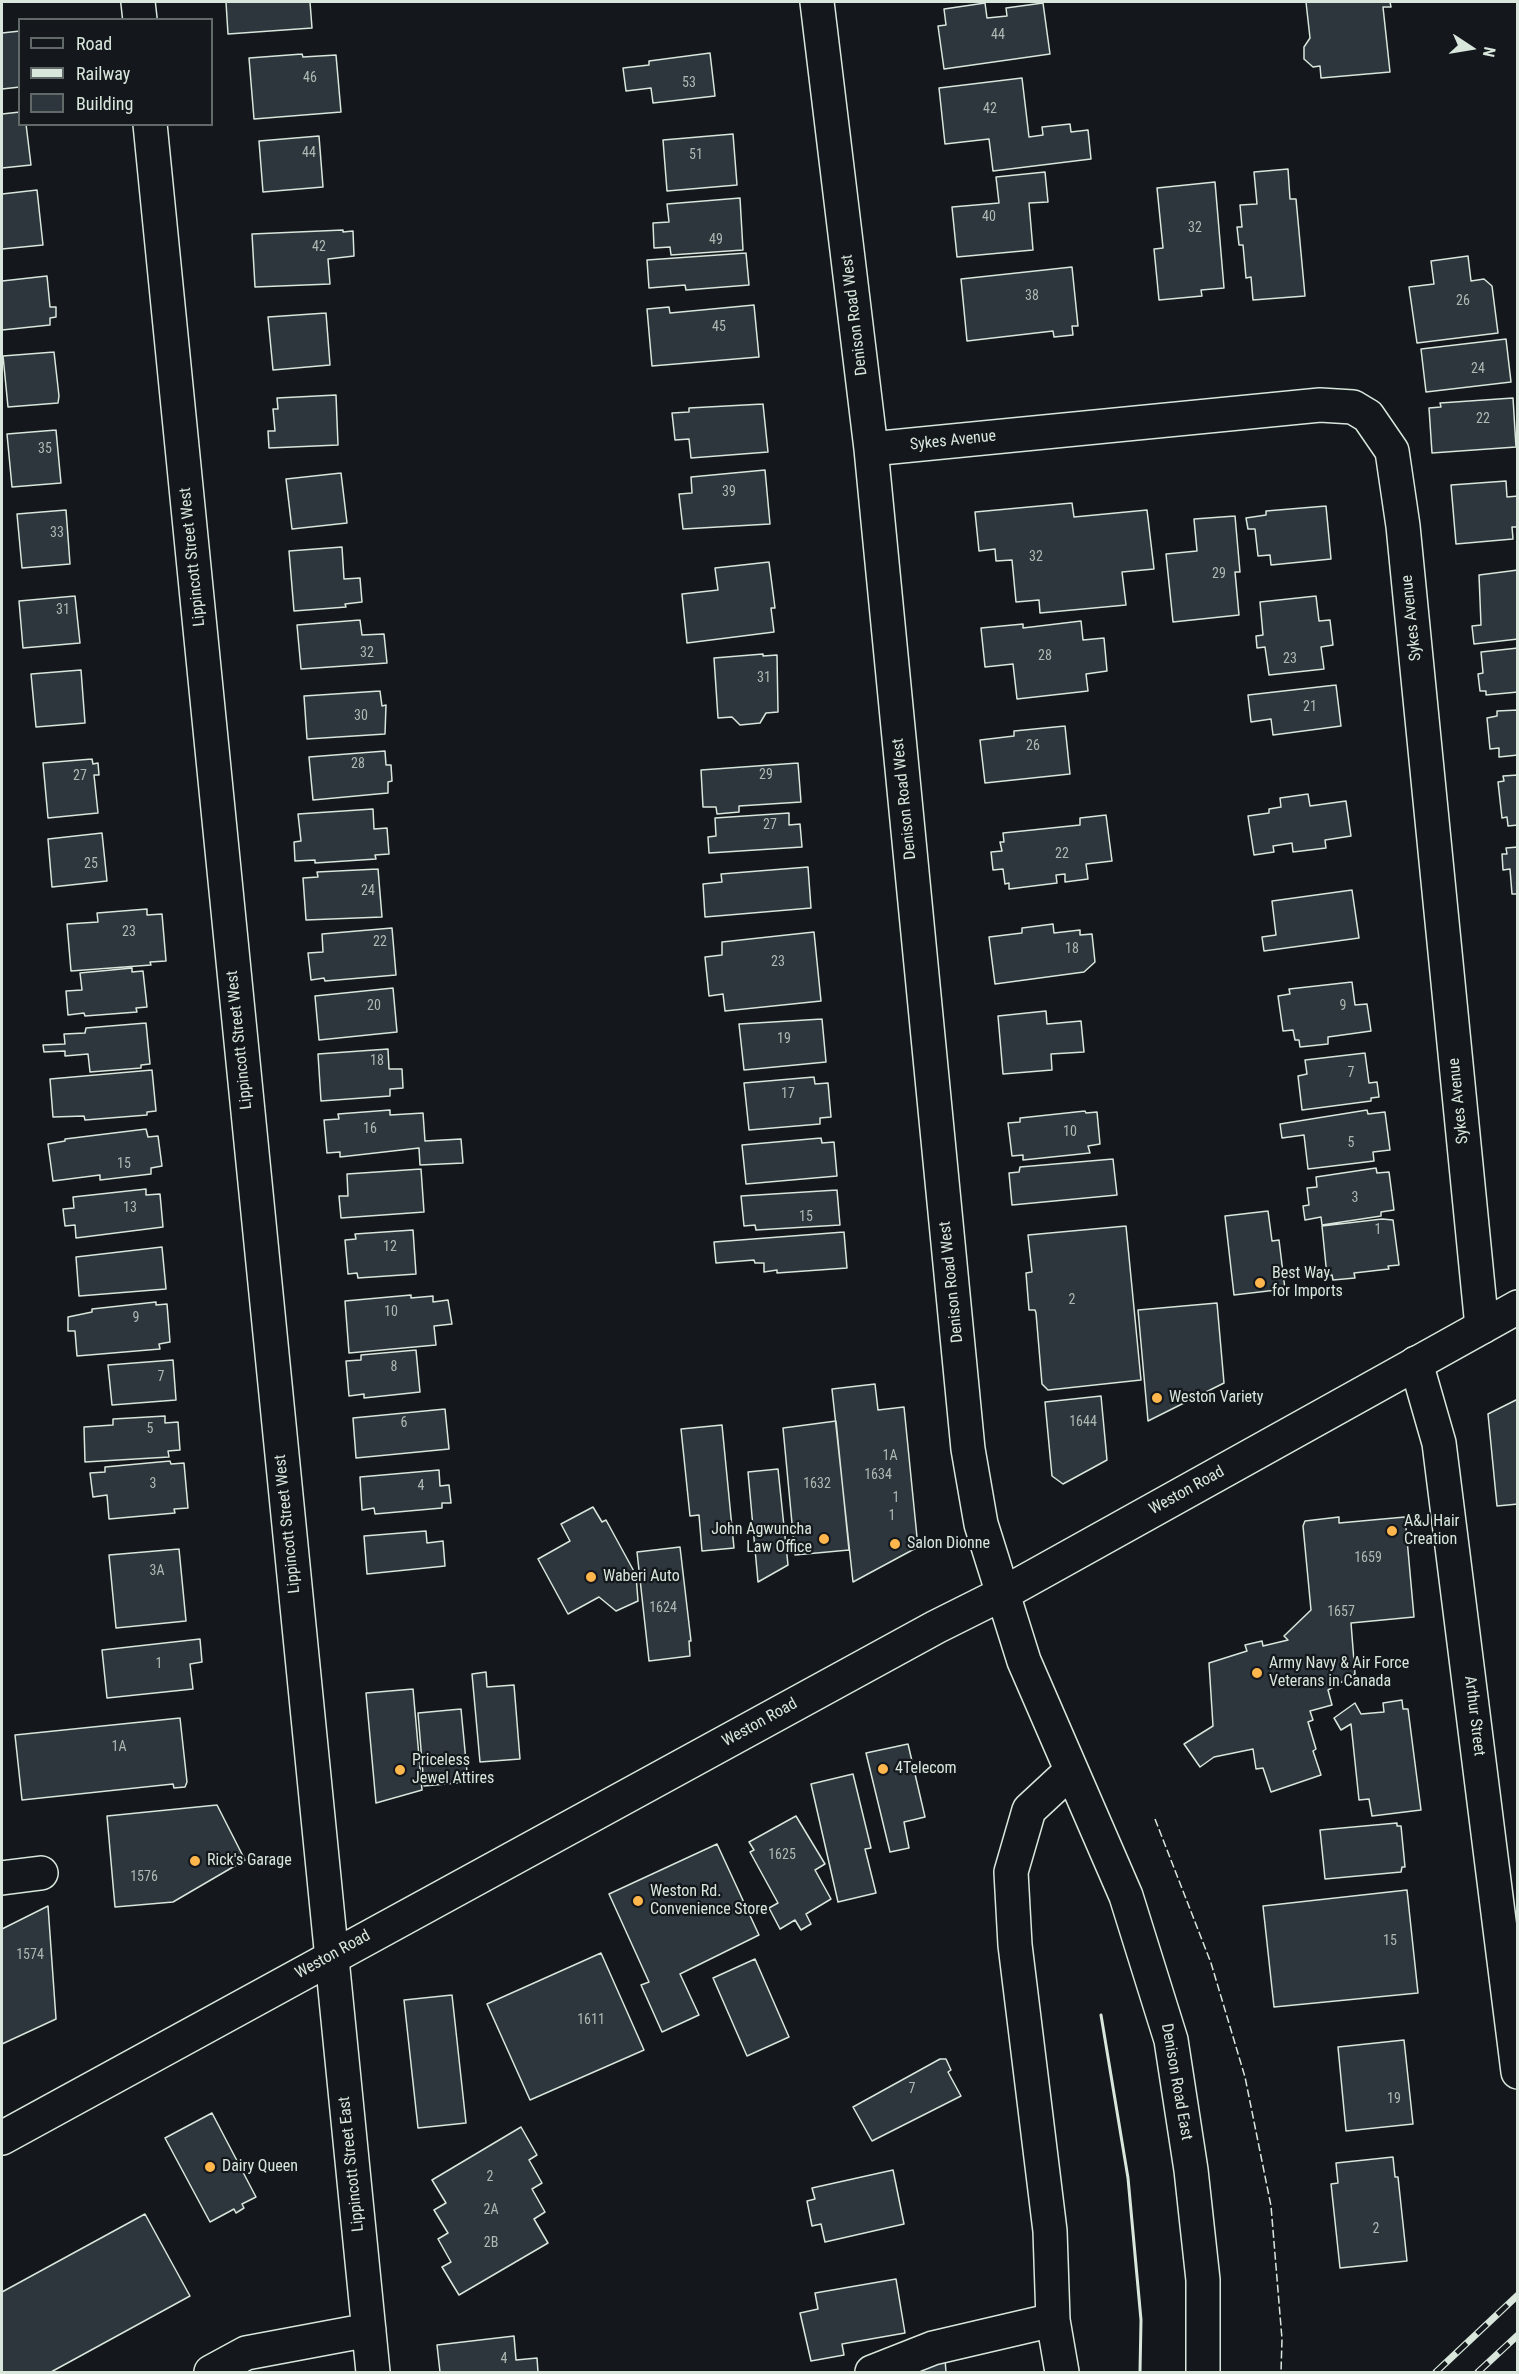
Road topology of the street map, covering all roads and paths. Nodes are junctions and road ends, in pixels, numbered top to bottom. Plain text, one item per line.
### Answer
1 (138, 2) edge
2 (817, 2) edge
3 (140, 18) edge
4 (150, 126) edge
5 (871, 449) junction
6 (1518, 1307) edge
7 (1482, 1327) junction
8 (1416, 1364) junction
9 (1004, 1593) junction
10 (1071, 1771) junction
11 (41, 1873) dead end
12 (2, 1878) edge
13 (331, 1956) junction
14 (1518, 2072) edge
15 (2, 2138) edge
16 (1053, 2320) junction
17 (369, 2330) junction
18 (212, 2373) edge
19 (373, 2373) edge
20 (872, 2373) edge
21 (1062, 2373) edge
22 (1203, 2373) edge

1 - 3 street
2 - 5 street, Denison Road West
4 - 13 street, Lippincott Street West
5 - 7 street, Sykes Avenue
5 - 9 street, Denison Road West
6 - 7 street, Weston Road
7 - 8 street, Weston Road
8 - 9 street, Weston Road
8 - 14 street, Arthur Street
9 - 10 street, Denison Road East
9 - 13 street, Weston Road
10 - 16 street
10 - 22 street, Denison Road East
11 - 12 street
13 - 15 street, Weston Road
13 - 17 street, Lippincott Street East
16 - 20 street
16 - 21 street
17 - 18 street
17 - 19 street, Lippincott Street East

